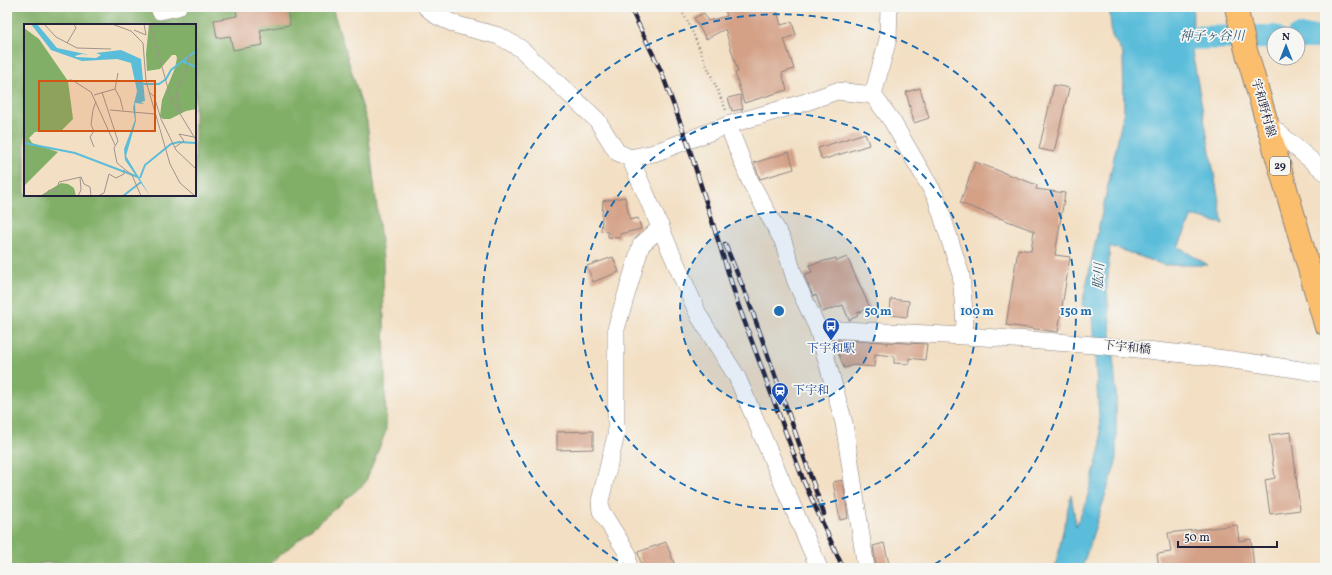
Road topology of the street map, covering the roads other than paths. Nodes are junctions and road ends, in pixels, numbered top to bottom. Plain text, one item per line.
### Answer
1 (178, 7) edge
2 (426, 7) edge
3 (889, 7) edge
4 (1236, 7) edge
5 (160, 11) dead end
6 (873, 94) junction
7 (1267, 123) junction
8 (730, 125) junction
9 (630, 158) junction
10 (1325, 172) edge
11 (661, 227) junction
12 (1325, 324) edge
13 (818, 329) junction
14 (962, 335) junction
15 (1325, 374) edge
16 (628, 568) edge
17 (819, 568) edge
18 (866, 568) edge

1 - 5 street
2 - 9 street
3 - 6 street
4 - 7 main road, 宇和野村線 / 29
6 - 8 street
6 - 14 street
7 - 10 street
7 - 12 main road, 宇和野村線 / 29
8 - 9 street
8 - 13 street
9 - 11 street
11 - 16 street
11 - 17 street
13 - 14 street, 下宇和橋
13 - 18 street
14 - 15 street, 下宇和橋

